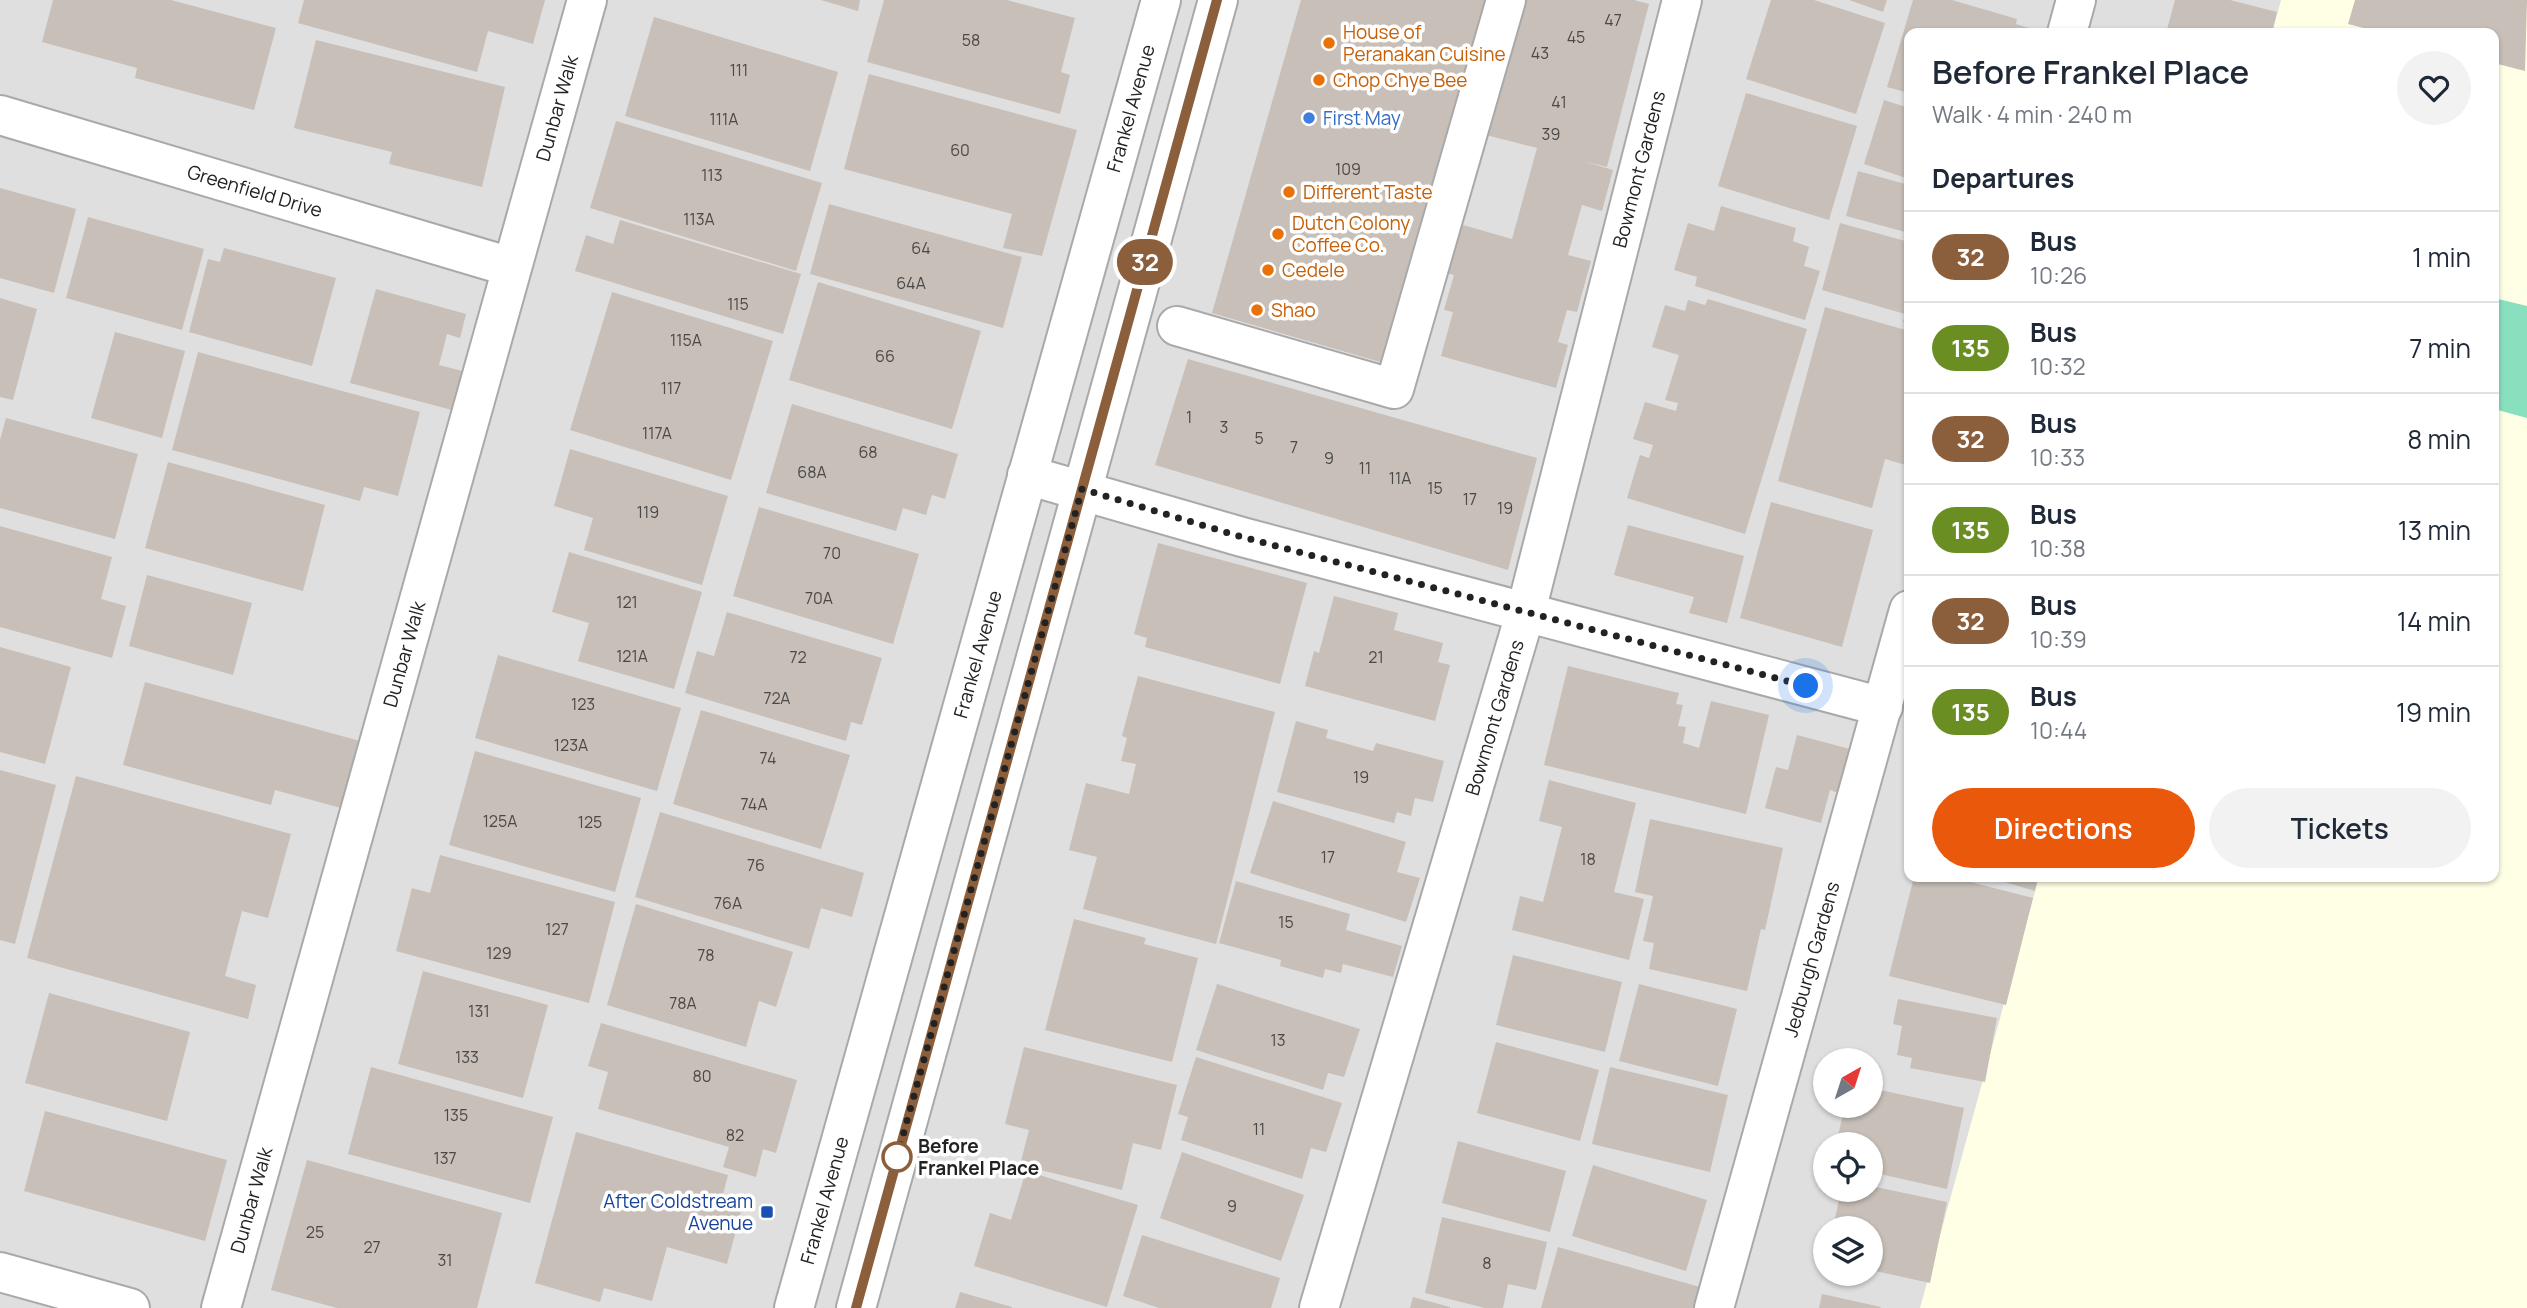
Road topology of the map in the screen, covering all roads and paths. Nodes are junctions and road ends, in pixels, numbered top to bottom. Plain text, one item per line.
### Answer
1 (587, 0) edge
2 (1161, 0) edge
3 (1217, 0) edge
4 (1506, 0) edge
5 (1682, 0) edge
6 (2076, 0) edge
7 (2068, 28) edge
8 (0, 115) edge
9 (511, 267) junction
10 (1177, 326) dead end
11 (1027, 475) junction
12 (1082, 489) junction
13 (1526, 611) junction
14 (1904, 629) edge
15 (1883, 707) junction
16 (0, 1272) edge
17 (130, 1308) edge
18 (222, 1308) edge
19 (794, 1308) edge
20 (856, 1308) edge
21 (1319, 1308) edge
22 (1714, 1308) edge

1 - 9 street, Dunbar Walk
2 - 11 street, Frankel Avenue
3 - 12 street
4 - 10 street
5 - 13 street, Bowmont Gardens
6 - 7 street
8 - 9 street, Greenfield Drive
9 - 18 street, Dunbar Walk
11 - 12 street
11 - 19 street, Frankel Avenue
12 - 13 street
12 - 20 street
13 - 15 street
13 - 21 street, Bowmont Gardens
14 - 15 street, Jedburgh Gardens
15 - 22 street, Jedburgh Gardens
16 - 17 street

